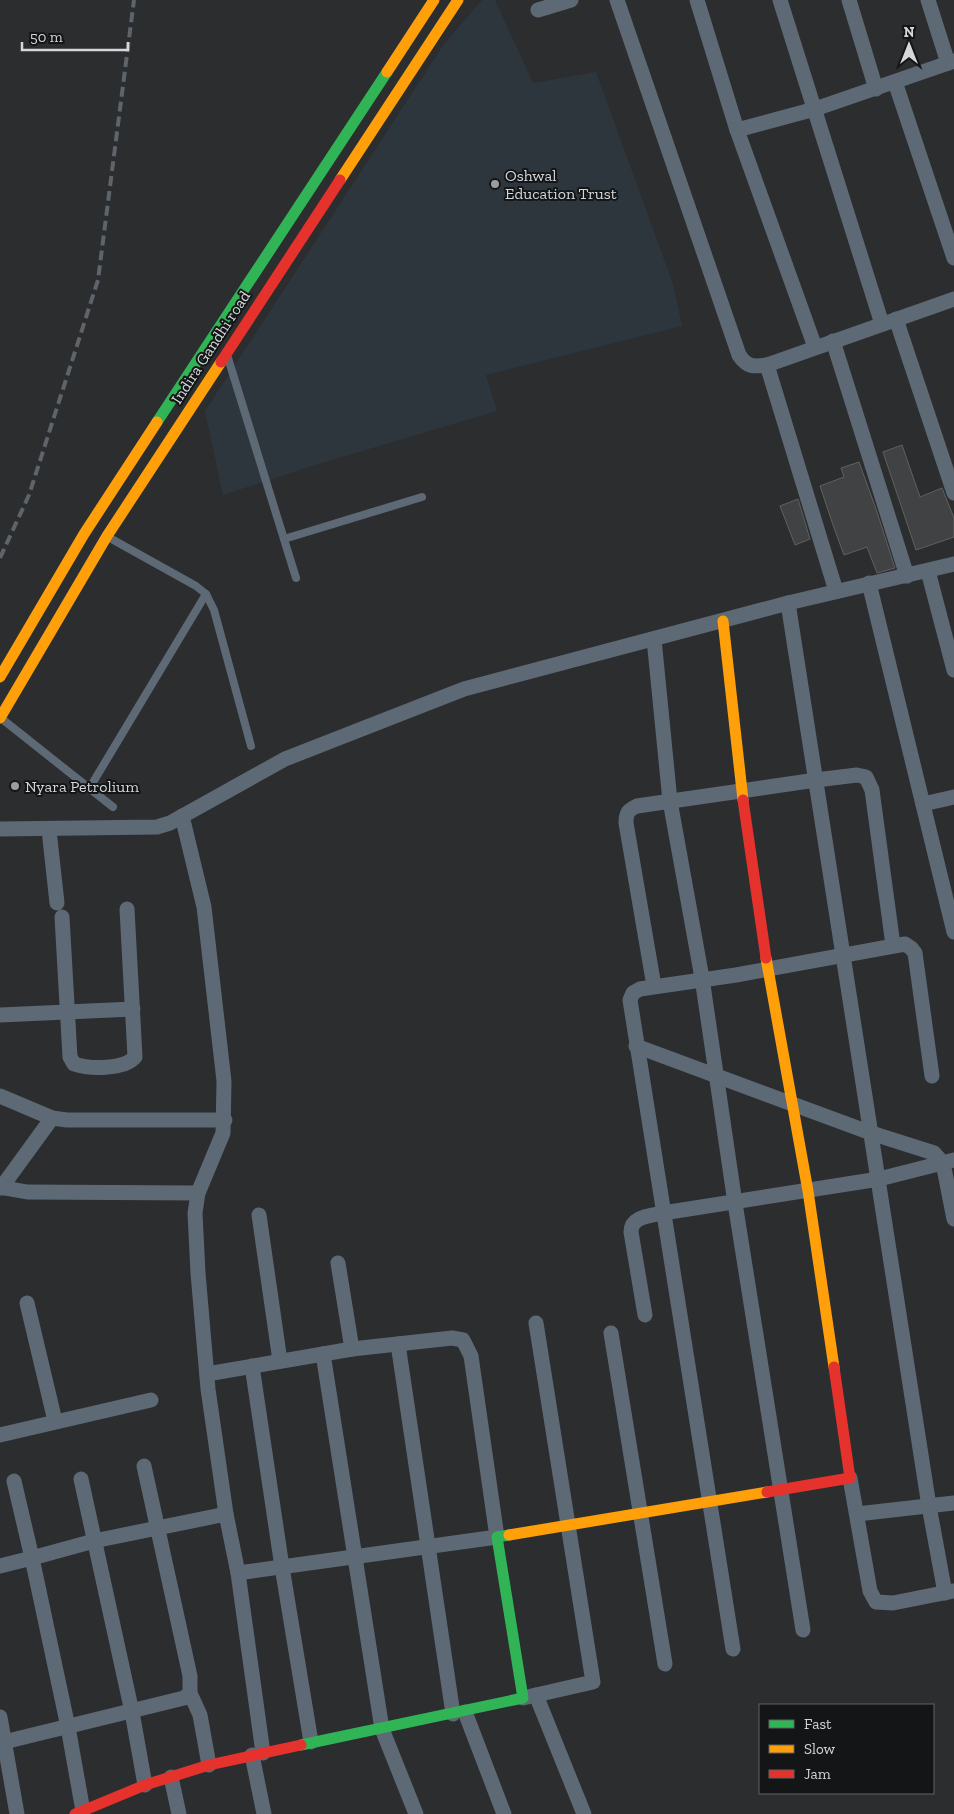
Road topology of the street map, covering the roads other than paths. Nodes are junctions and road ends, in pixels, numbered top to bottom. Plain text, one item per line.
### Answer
1 (434, 0) edge
2 (458, 0) edge
3 (571, 0) edge
4 (617, 0) edge
5 (697, 0) edge
6 (780, 0) edge
7 (850, 0) edge
8 (928, 0) edge
9 (538, 10) dead end
10 (951, 62) edge
11 (895, 82) junction
12 (876, 89) junction
13 (815, 109) junction
14 (738, 130) junction
15 (954, 258) edge
16 (954, 299) edge
17 (889, 322) junction
18 (833, 342) junction
19 (815, 347) junction
20 (226, 351) junction
21 (767, 366) junction
22 (954, 493) edge
23 (422, 497) dead end
24 (107, 536) junction
25 (284, 539) junction
26 (954, 564) edge
27 (928, 571) junction
28 (907, 576) junction
29 (296, 578) dead end
30 (869, 583) junction
31 (836, 591) junction
32 (206, 594) junction
33 (788, 603) junction
34 (723, 621) junction
35 (654, 639) junction
36 (954, 670) edge
37 (0, 677) edge
38 (0, 718) edge
39 (251, 746) dead end
40 (816, 780) junction
41 (90, 788) junction
42 (742, 790) junction
43 (954, 797) edge
44 (670, 801) junction
45 (923, 804) junction
46 (113, 807) dead end
47 (182, 816) junction
48 (0, 829) edge
49 (49, 830) junction
50 (127, 909) dead end
51 (954, 932) edge
52 (893, 945) junction
53 (843, 955) junction
54 (768, 969) junction
55 (702, 978) junction
56 (654, 986) junction
57 (133, 1009) junction
58 (68, 1012) junction
59 (0, 1015) edge
60 (636, 1046) junction
61 (717, 1076) junction
62 (932, 1076) dead end
63 (0, 1096) edge
64 (792, 1104) junction
65 (52, 1118) junction
66 (225, 1120) junction
67 (871, 1133) junction
68 (948, 1162) edge
69 (879, 1179) junction
70 (0, 1188) edge
71 (808, 1191) junction
72 (198, 1193) junction
73 (735, 1203) junction
74 (662, 1213) junction
75 (259, 1215) dead end
76 (954, 1219) edge
77 (338, 1263) dead end
78 (27, 1302) dead end
79 (645, 1315) dead end
80 (536, 1323) dead end
81 (611, 1333) dead end
82 (398, 1344) junction
83 (352, 1349) junction
84 (323, 1354) junction
85 (280, 1361) junction
86 (252, 1366) junction
87 (207, 1374) junction
88 (151, 1400) dead end
89 (55, 1421) junction
90 (0, 1435) edge
91 (144, 1466) dead end
92 (850, 1478) junction
93 (81, 1479) dead end
94 (14, 1481) dead end
95 (782, 1488) junction
96 (710, 1500) junction
97 (954, 1502) edge
98 (929, 1506) junction
99 (639, 1512) junction
100 (226, 1514) junction
101 (857, 1514) junction
102 (568, 1525) junction
103 (158, 1529) junction
104 (497, 1537) junction
105 (94, 1541) junction
106 (428, 1546) junction
107 (354, 1557) junction
108 (32, 1558) junction
109 (0, 1566) edge
110 (282, 1567) junction
111 (238, 1574) junction
112 (949, 1592) edge
113 (802, 1630) dead end
114 (733, 1649) dead end
115 (665, 1664) dead end
116 (190, 1693) junction
117 (530, 1696) junction
118 (132, 1712) junction
119 (459, 1713) junction
120 (0, 1717) edge
121 (68, 1727) junction
122 (382, 1729) junction
123 (3, 1742) edge
124 (311, 1742) junction
125 (258, 1754) junction
126 (209, 1765) junction
127 (171, 1777) junction
128 (144, 1785) junction
129 (89, 1811) edge
130 (17, 1814) edge
131 (179, 1814) edge
132 (264, 1814) edge
133 (416, 1814) edge
134 (504, 1814) edge
135 (584, 1814) edge

1 - 37 street, Indira Gandhi road
2 - 20 street, Indira Gandhi road
3 - 9 street
4 - 21 street
5 - 14 street
6 - 13 street
7 - 12 street
8 - 10 street
10 - 11 street
11 - 12 street
11 - 15 street
12 - 13 street
13 - 14 street
13 - 17 street
14 - 19 street
16 - 17 street
17 - 18 street
17 - 22 street
18 - 19 street
18 - 28 street
19 - 21 street
20 - 24 street, Indira Gandhi road
20 - 25 lane
21 - 31 street
23 - 25 lane
24 - 32 lane
24 - 38 street, Indira Gandhi road
25 - 29 lane
26 - 27 street
27 - 28 street
27 - 36 street
28 - 30 street
30 - 31 street
30 - 45 street
31 - 33 street
32 - 39 lane
32 - 41 lane
33 - 34 street
33 - 40 street
34 - 35 street
34 - 42 street
35 - 44 street
35 - 47 street
38 - 41 lane
40 - 42 street
40 - 52 street
40 - 53 street
41 - 46 lane
42 - 44 street
42 - 54 street
43 - 45 street
44 - 55 street
44 - 56 street
45 - 51 street
47 - 49 street
47 - 66 street
48 - 49 street
49 - 58 street
50 - 57 street
52 - 53 street
52 - 62 street
53 - 54 street
53 - 67 street
54 - 55 street
54 - 64 street
55 - 56 street
55 - 61 street
56 - 60 street
57 - 58 street
57 - 58 street
58 - 59 street
60 - 61 street
60 - 74 street
61 - 64 street
61 - 73 street
63 - 65 street
64 - 67 street
64 - 71 street
65 - 66 street
65 - 70 street
66 - 72 street
67 - 68 street
67 - 69 street
68 - 69 street
68 - 76 street
69 - 71 street
69 - 98 street
70 - 72 street
71 - 73 street
71 - 92 street
72 - 87 street
73 - 74 street
73 - 95 street
74 - 79 street
74 - 96 street
75 - 85 street
77 - 83 street
78 - 89 street
80 - 102 street
81 - 99 street
82 - 83 street
82 - 104 street
82 - 106 street
83 - 84 street
84 - 85 street
84 - 107 street
85 - 86 street
86 - 87 street
86 - 110 street
87 - 100 street
88 - 89 street
89 - 90 street
91 - 103 street
92 - 95 street
92 - 101 street
93 - 105 street
94 - 108 street
95 - 96 street
95 - 113 street
96 - 99 street
96 - 114 street
97 - 98 street
98 - 101 street
98 - 112 street
99 - 102 street
99 - 115 street
100 - 103 street
100 - 111 street
101 - 112 street
102 - 104 street
102 - 117 street
103 - 105 street
103 - 116 street
104 - 106 street
104 - 117 street
105 - 108 street
105 - 118 street
106 - 107 street
106 - 119 street
107 - 110 street
107 - 122 street
108 - 109 street
108 - 121 street
110 - 111 street
110 - 124 street
111 - 125 street
116 - 118 street
116 - 126 street
117 - 119 street
117 - 135 street
118 - 121 street
118 - 128 street
119 - 122 street
119 - 134 street
120 - 123 street
121 - 123 street
121 - 129 street
122 - 124 street
122 - 133 street
123 - 130 street
124 - 125 street
125 - 126 street
125 - 132 street
126 - 127 street
127 - 128 street
127 - 131 street
128 - 129 street

